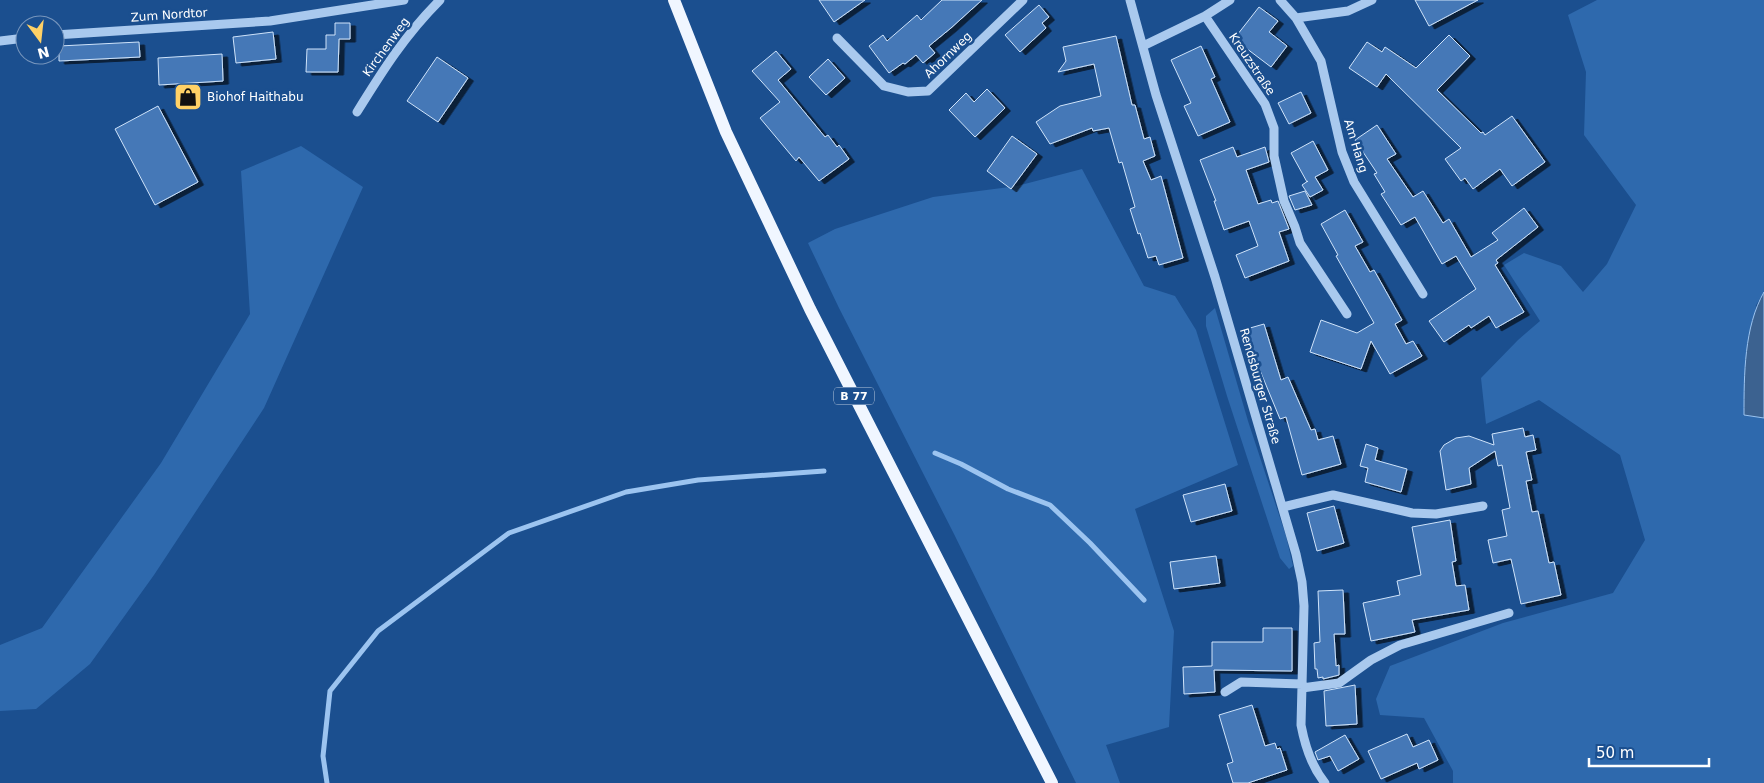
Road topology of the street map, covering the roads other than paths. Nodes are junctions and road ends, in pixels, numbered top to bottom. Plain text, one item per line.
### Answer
1 (404, 0) edge
2 (440, 0) edge
3 (674, 0) edge
4 (1024, 0) edge
5 (1130, 0) edge
6 (1230, 0) edge
7 (1280, 0) edge
8 (1372, 0) edge
9 (1205, 16) junction
10 (1296, 18) junction
11 (65, 34) edge
12 (837, 38) dead end
13 (15, 39) edge
14 (0, 41) edge
15 (1143, 46) junction
16 (357, 112) dead end
17 (1423, 294) dead end
18 (1347, 314) dead end
19 (1483, 506) dead end
20 (1283, 507) junction
21 (1509, 612) dead end
22 (1302, 686) junction
23 (1225, 692) dead end
24 (1052, 783) edge
25 (1325, 783) edge

1 - 11 street, Zum Nordtor
2 - 16 street, Kirchenweg
3 - 24 main road, B 77
4 - 12 street, Ahornweg
5 - 15 street, Rendsburger Straße
6 - 9 street
7 - 10 street, Am Hang
8 - 10 street
9 - 15 street
9 - 18 street, Kreuzstraße
10 - 17 street, Am Hang
13 - 14 street
15 - 20 street, Rendsburger Straße
19 - 20 street
20 - 22 street, Rendsburger Straße
21 - 22 street
22 - 23 street
22 - 25 street, Rendsburger Straße

